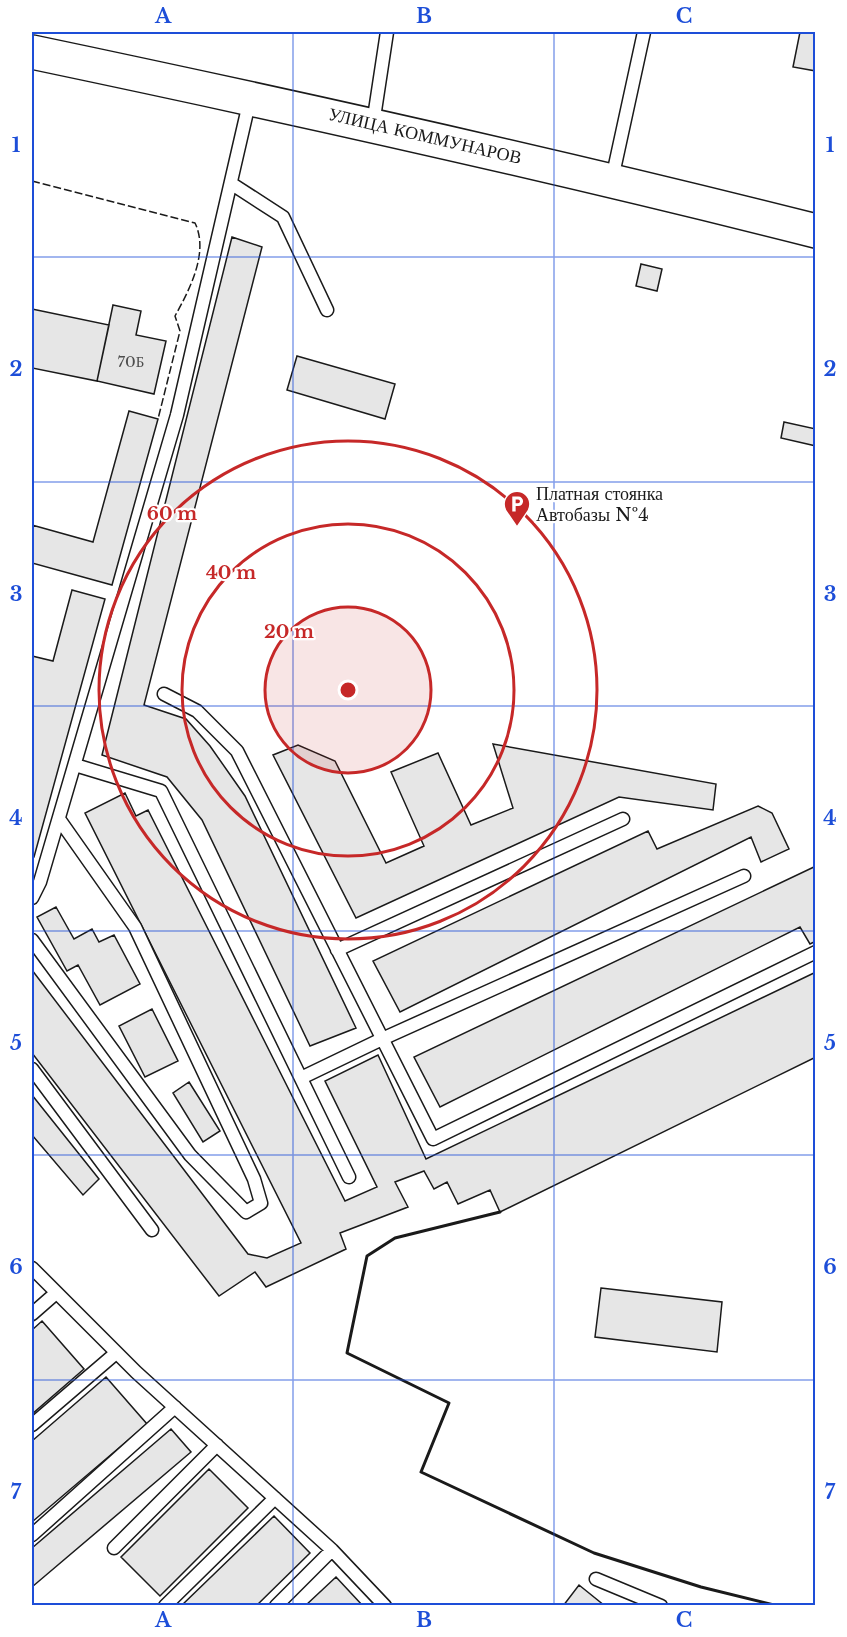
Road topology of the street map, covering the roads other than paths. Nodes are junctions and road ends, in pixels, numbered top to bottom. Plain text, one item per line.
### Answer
1 (387, 32) edge
2 (644, 32) edge
3 (32, 52) edge
4 (250, 98) junction
5 (373, 124) junction
6 (612, 179) junction
7 (232, 184) junction
8 (816, 231) edge
9 (327, 310) dead end
10 (164, 694) dead end
11 (75, 765) junction
12 (59, 819) junction
13 (623, 819) dead end
14 (744, 876) dead end
15 (32, 898) edge
16 (32, 940) edge
17 (337, 950) junction
18 (816, 952) edge
19 (382, 1039) junction
20 (32, 1069) edge
21 (301, 1078) junction
22 (348, 1177) dead end
23 (152, 1230) dead end
24 (32, 1268) edge
25 (56, 1293) junction
26 (32, 1314) edge
27 (117, 1353) junction
28 (175, 1407) junction
29 (32, 1425) edge
30 (217, 1445) junction
31 (275, 1498) junction
32 (32, 1535) edge
33 (114, 1548) dead end
34 (332, 1550) junction
35 (596, 1579) dead end
36 (165, 1605) edge
37 (276, 1605) edge
38 (385, 1605) edge
39 (661, 1605) edge

1 - 5 lane
2 - 6 lane
3 - 4 main road, УЛИЦА КОММУНАРОВ
4 - 5 main road, УЛИЦА КОММУНАРОВ
4 - 7 lane
5 - 6 main road, УЛИЦА КОММУНАРОВ
6 - 8 main road, УЛИЦА КОММУНАРОВ
7 - 9 lane
7 - 11 lane
10 - 17 lane
11 - 12 lane
11 - 21 lane
12 - 15 lane
12 - 16 lane
13 - 17 lane
14 - 19 lane
17 - 19 lane
18 - 19 lane
19 - 21 lane
20 - 23 lane
21 - 22 lane
24 - 25 lane
25 - 26 lane
25 - 27 lane
27 - 28 lane
27 - 29 lane
28 - 30 lane
28 - 32 lane
30 - 31 lane
30 - 33 lane
31 - 34 lane
31 - 36 lane
34 - 37 lane
34 - 38 lane
35 - 39 lane

